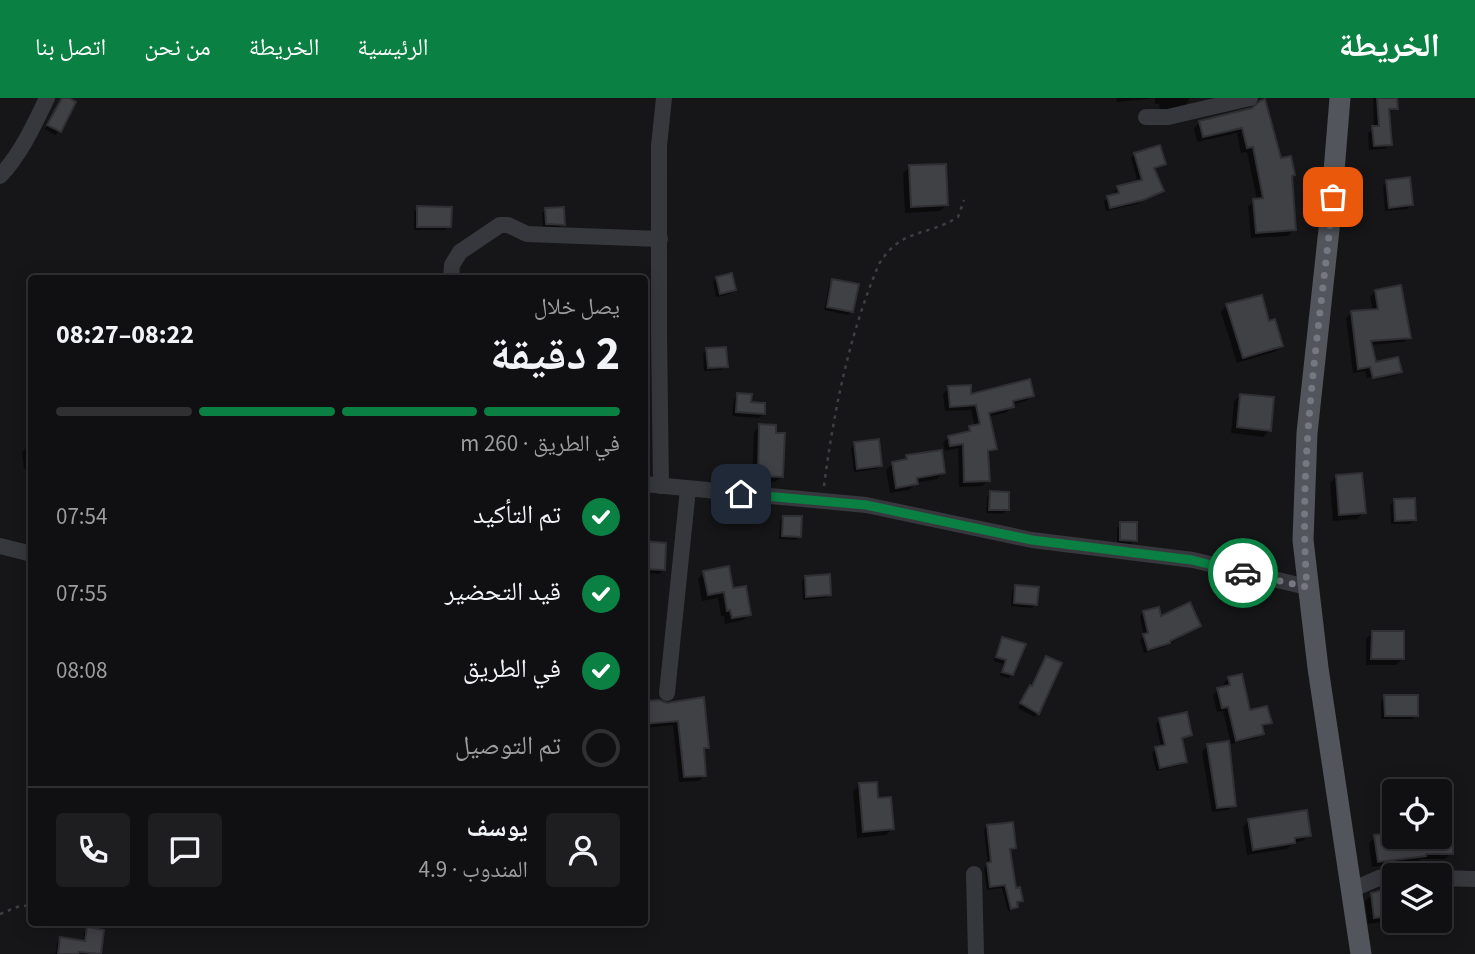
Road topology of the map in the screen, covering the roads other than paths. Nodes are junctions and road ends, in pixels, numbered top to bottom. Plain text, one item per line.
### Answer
1 (47, 98) edge
2 (664, 98) edge
3 (1250, 98) edge
4 (1340, 98) edge
5 (1146, 117) dead end
6 (0, 176) edge
7 (660, 239) junction
8 (451, 275) edge
9 (648, 484) edge
10 (661, 486) junction
11 (688, 489) junction
12 (0, 546) edge
13 (28, 553) edge
14 (1307, 587) junction
15 (667, 693) dead end
16 (974, 874) dead end
17 (1382, 878) edge
18 (1452, 879) edge
19 (1475, 880) edge
20 (1351, 890) junction
21 (976, 954) edge
22 (1361, 954) edge

1 - 6 street
2 - 7 street
3 - 5 street
4 - 14 main road
7 - 8 street
7 - 10 street
9 - 10 street
10 - 11 street
11 - 14 street
11 - 15 street
12 - 13 street
14 - 20 main road
16 - 21 street
17 - 20 street
18 - 19 street
20 - 22 main road

